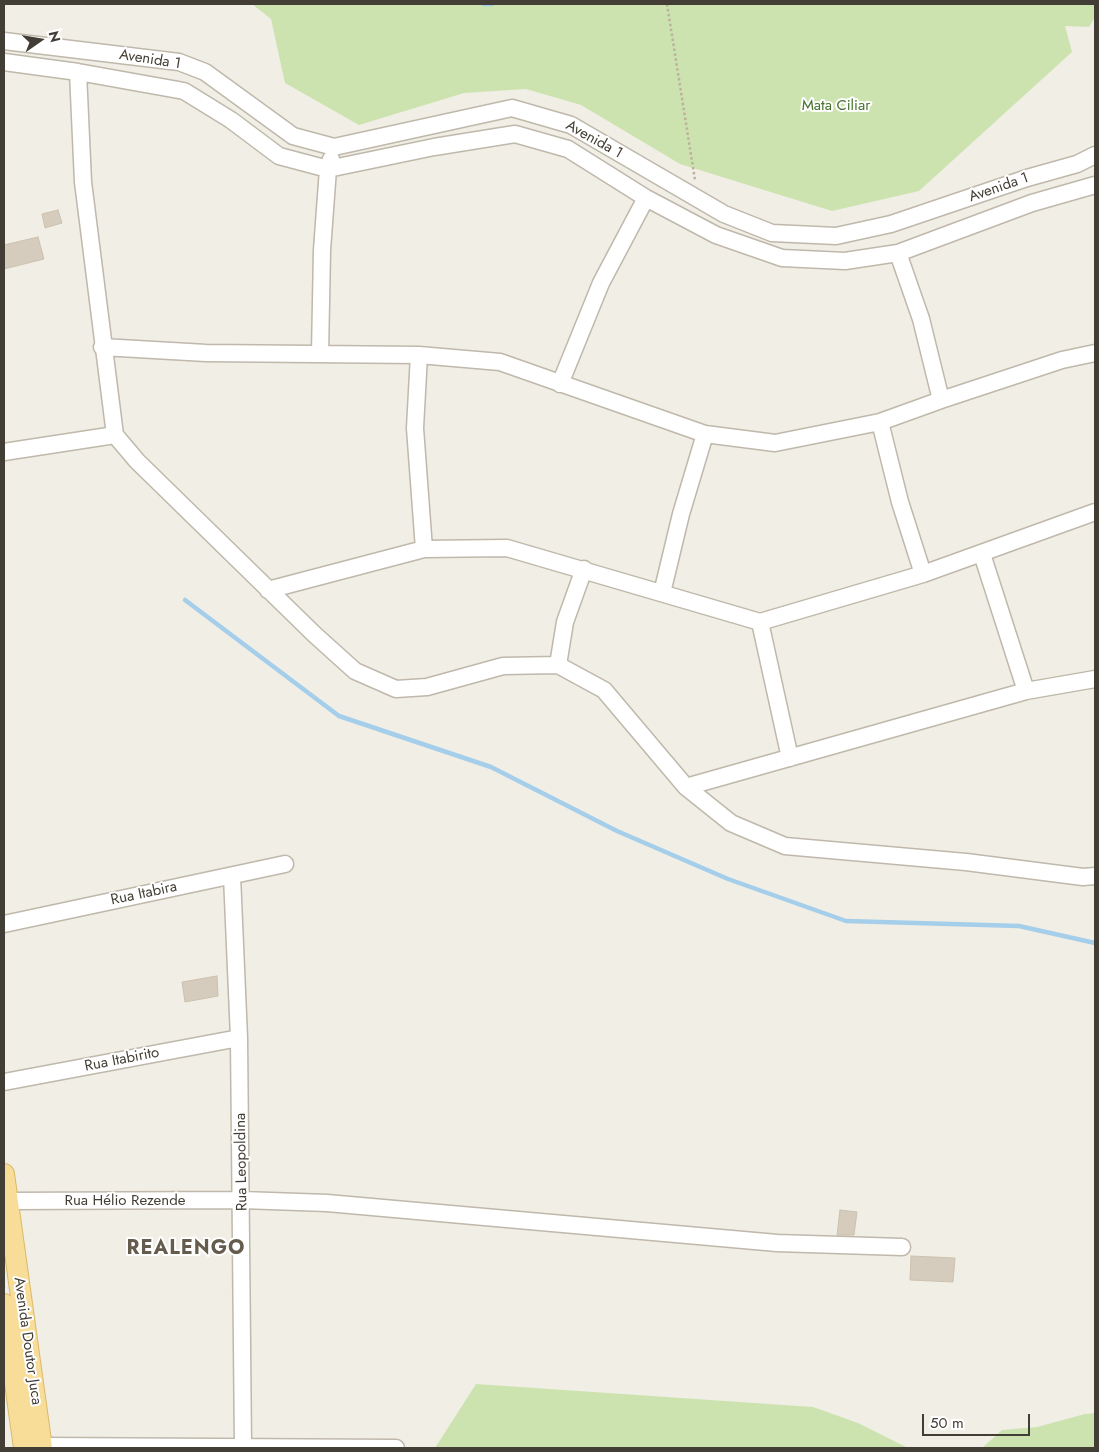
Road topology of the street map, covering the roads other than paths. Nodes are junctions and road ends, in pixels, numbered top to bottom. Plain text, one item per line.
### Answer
1 (4, 41) edge
2 (4, 62) edge
3 (78, 72) junction
4 (334, 148) junction
5 (1095, 155) edge
6 (328, 169) junction
7 (1095, 185) edge
8 (646, 198) junction
9 (898, 254) junction
10 (102, 347) junction
11 (1095, 353) edge
12 (320, 354) junction
13 (419, 355) junction
14 (560, 384) junction
15 (941, 400) junction
16 (880, 422) junction
17 (704, 434) junction
18 (115, 435) junction
19 (4, 452) edge
20 (1095, 512) edge
21 (424, 549) junction
22 (982, 554) junction
23 (584, 569) junction
24 (923, 574) junction
25 (268, 590) junction
26 (662, 593) junction
27 (760, 622) junction
28 (558, 665) junction
29 (1095, 680) edge
30 (1026, 690) junction
31 (790, 758) junction
32 (686, 787) junction
33 (285, 864) dead end
34 (232, 876) junction
35 (1095, 876) edge
36 (4, 924) edge
37 (240, 1038) junction
38 (4, 1082) edge
39 (4, 1174) edge
40 (242, 1200) junction
41 (8, 1201) junction
42 (902, 1247) dead end
43 (4, 1304) edge
44 (36, 1447) edge
45 (243, 1447) edge
46 (396, 1448) edge

1 - 4 street, Avenida 1
2 - 3 street, Avenida 1
3 - 6 street, Avenida 1
3 - 10 street
4 - 5 street, Avenida 1
4 - 6 street
6 - 8 street, Avenida 1
6 - 12 street
7 - 9 street, Avenida 1
8 - 9 street, Avenida 1
8 - 14 street
9 - 15 street
10 - 12 street
10 - 18 street
11 - 15 street
12 - 13 street
13 - 14 street
13 - 21 street
14 - 17 street
15 - 16 street
16 - 17 street
16 - 24 street
17 - 26 street
18 - 19 street
18 - 25 street
20 - 22 street
21 - 23 street
21 - 25 street
22 - 24 street
22 - 30 street
23 - 26 street
23 - 28 street
24 - 27 street
25 - 28 street
26 - 27 street
27 - 31 street
28 - 32 street
29 - 30 street
30 - 31 street
31 - 32 street
32 - 35 street
33 - 34 street, Rua Itabira
34 - 36 street, Rua Itabira
34 - 37 street, Rua Leopoldina
37 - 38 street, Rua Itabirito
37 - 40 street, Rua Leopoldina
39 - 41 main road, Avenida Doutor Juca
40 - 41 street, Rua Hélio Rezende
40 - 42 street, Rua Hélio Rezende
40 - 45 street, Rua Leopoldina
41 - 44 main road, Avenida Doutor Juca
43 - 44 main road, Avenida Doutor Juca
44 - 45 street
45 - 46 street

